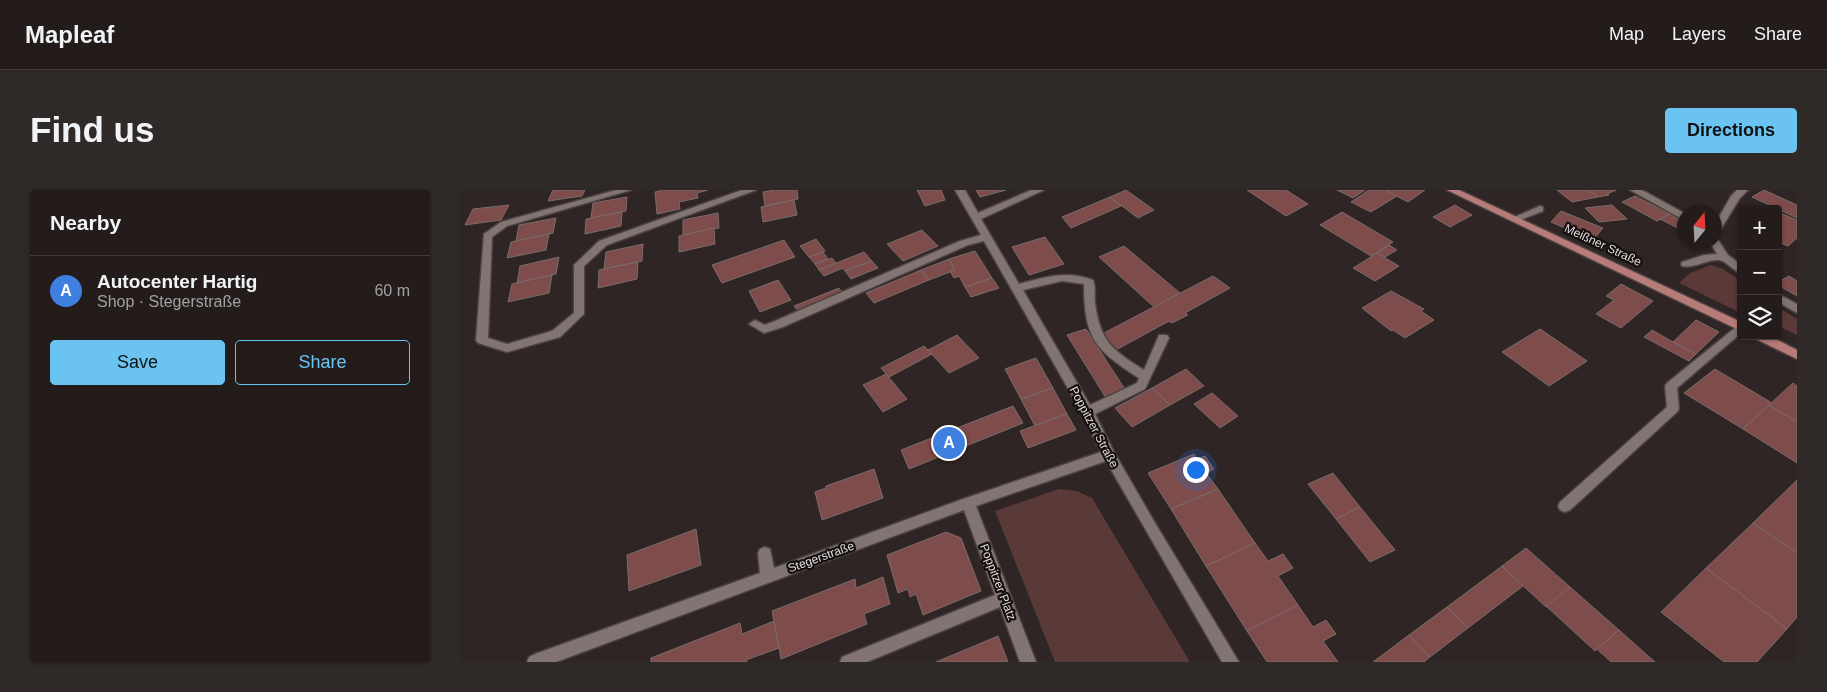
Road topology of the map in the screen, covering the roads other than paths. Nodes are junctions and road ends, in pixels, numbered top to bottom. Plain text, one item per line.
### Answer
1 (626, 190) edge
2 (751, 190) edge
3 (960, 190) edge
4 (1039, 190) edge
5 (1452, 190) edge
6 (1635, 190) edge
7 (1743, 190) edge
8 (1540, 209) dead end
9 (1677, 213) edge
10 (975, 218) junction
11 (1515, 219) junction
12 (1722, 222) edge
13 (986, 237) junction
14 (1721, 250) edge
15 (1724, 257) junction
16 (1686, 264) dead end
17 (1737, 267) edge
18 (1016, 288) junction
19 (1782, 300) edge
20 (1797, 309) edge
21 (755, 324) dead end
22 (1737, 325) edge
23 (1737, 330) edge
24 (1162, 338) dead end
25 (1767, 340) edge
26 (1797, 356) edge
27 (1146, 377) junction
28 (1088, 412) junction
29 (1109, 456) junction
30 (968, 503) junction
31 (1565, 506) dead end
32 (764, 552) dead end
33 (768, 576) junction
34 (1004, 598) junction
35 (534, 662) edge
36 (848, 662) edge
37 (1028, 662) edge
38 (1231, 662) edge

1 - 2 street
3 - 10 street, Poppitzer Straße
4 - 10 street
5 - 11 main road, Meißner Straße
6 - 9 street
7 - 12 street
8 - 11 street
10 - 13 street, Poppitzer Straße
11 - 22 main road, Meißner Straße
13 - 18 street, Poppitzer Straße
13 - 21 street
14 - 15 street
15 - 16 street
15 - 17 street
18 - 27 street
18 - 28 street, Poppitzer Straße
19 - 20 street
23 - 31 street
24 - 27 street
25 - 26 main road
27 - 28 street
28 - 29 street, Poppitzer Straße
29 - 30 street, Stegerstraße
29 - 38 street, Poppitzer Straße
30 - 33 street, Stegerstraße
30 - 34 street, Poppitzer Platz
32 - 33 street
33 - 35 street, Stegerstraße
34 - 36 street
34 - 37 street, Poppitzer Platz

